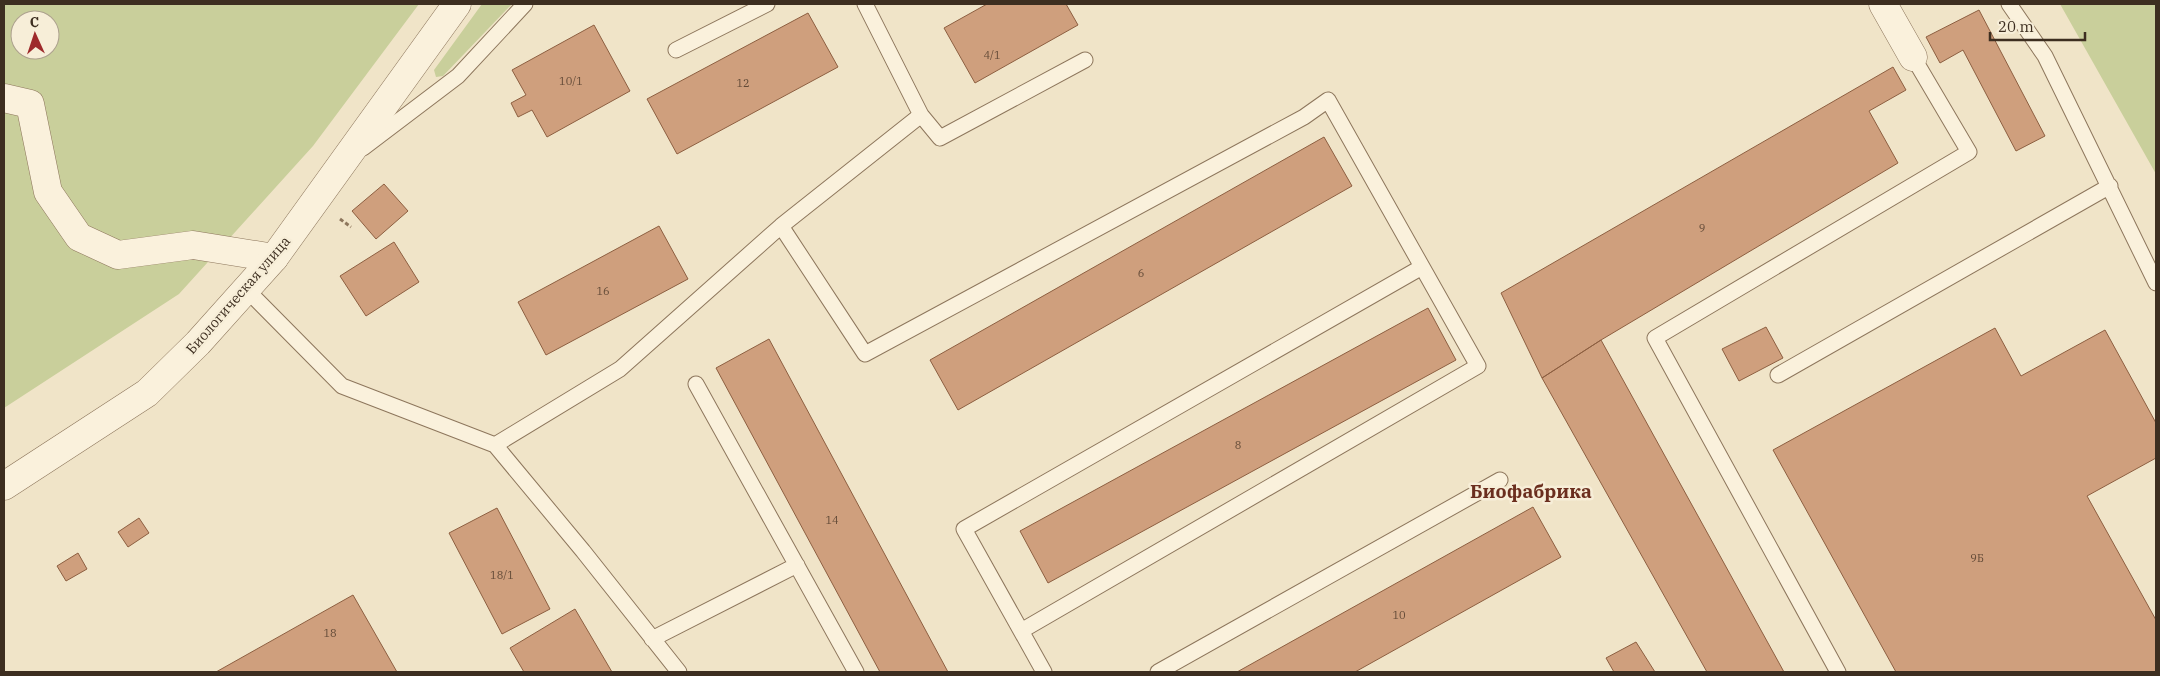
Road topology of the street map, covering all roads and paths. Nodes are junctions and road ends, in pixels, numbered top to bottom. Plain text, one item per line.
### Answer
1 (457, 4) edge
2 (525, 4) edge
3 (767, 4) edge
4 (865, 4) edge
5 (1883, 4) edge
6 (2010, 4) edge
7 (676, 50) dead end
8 (1913, 57) joint
9 (1085, 60) dead end
10 (4, 98) edge
11 (921, 115) junction
12 (346, 160) junction
13 (2110, 186) junction
14 (782, 226) junction
15 (274, 258) junction
16 (1422, 267) junction
17 (2156, 283) edge
18 (246, 289) junction
19 (1778, 375) dead end
20 (696, 384) dead end
21 (495, 445) junction
22 (1500, 480) dead end
23 (4, 486) edge
24 (797, 565) junction
25 (1021, 631) junction
26 (652, 638) junction
27 (679, 672) edge
28 (856, 672) edge
29 (1044, 672) edge
30 (1158, 672) edge
31 (1838, 672) edge

1 - 12 street, Биологическая улица
2 - 12 lane
3 - 7 lane
4 - 11 lane
5 - 8 street
6 - 13 lane
8 - 31 lane
9 - 11 lane
10 - 15 street
11 - 14 lane
12 - 15 street, Биологическая улица
13 - 17 lane
13 - 19 lane
14 - 16 lane
14 - 21 lane
15 - 18 street, Биологическая улица
16 - 25 lane
16 - 25 lane
18 - 21 lane
18 - 23 street, Биологическая улица
20 - 24 lane
21 - 26 lane
22 - 30 lane
24 - 26 lane
24 - 28 lane
25 - 29 lane
26 - 27 lane

